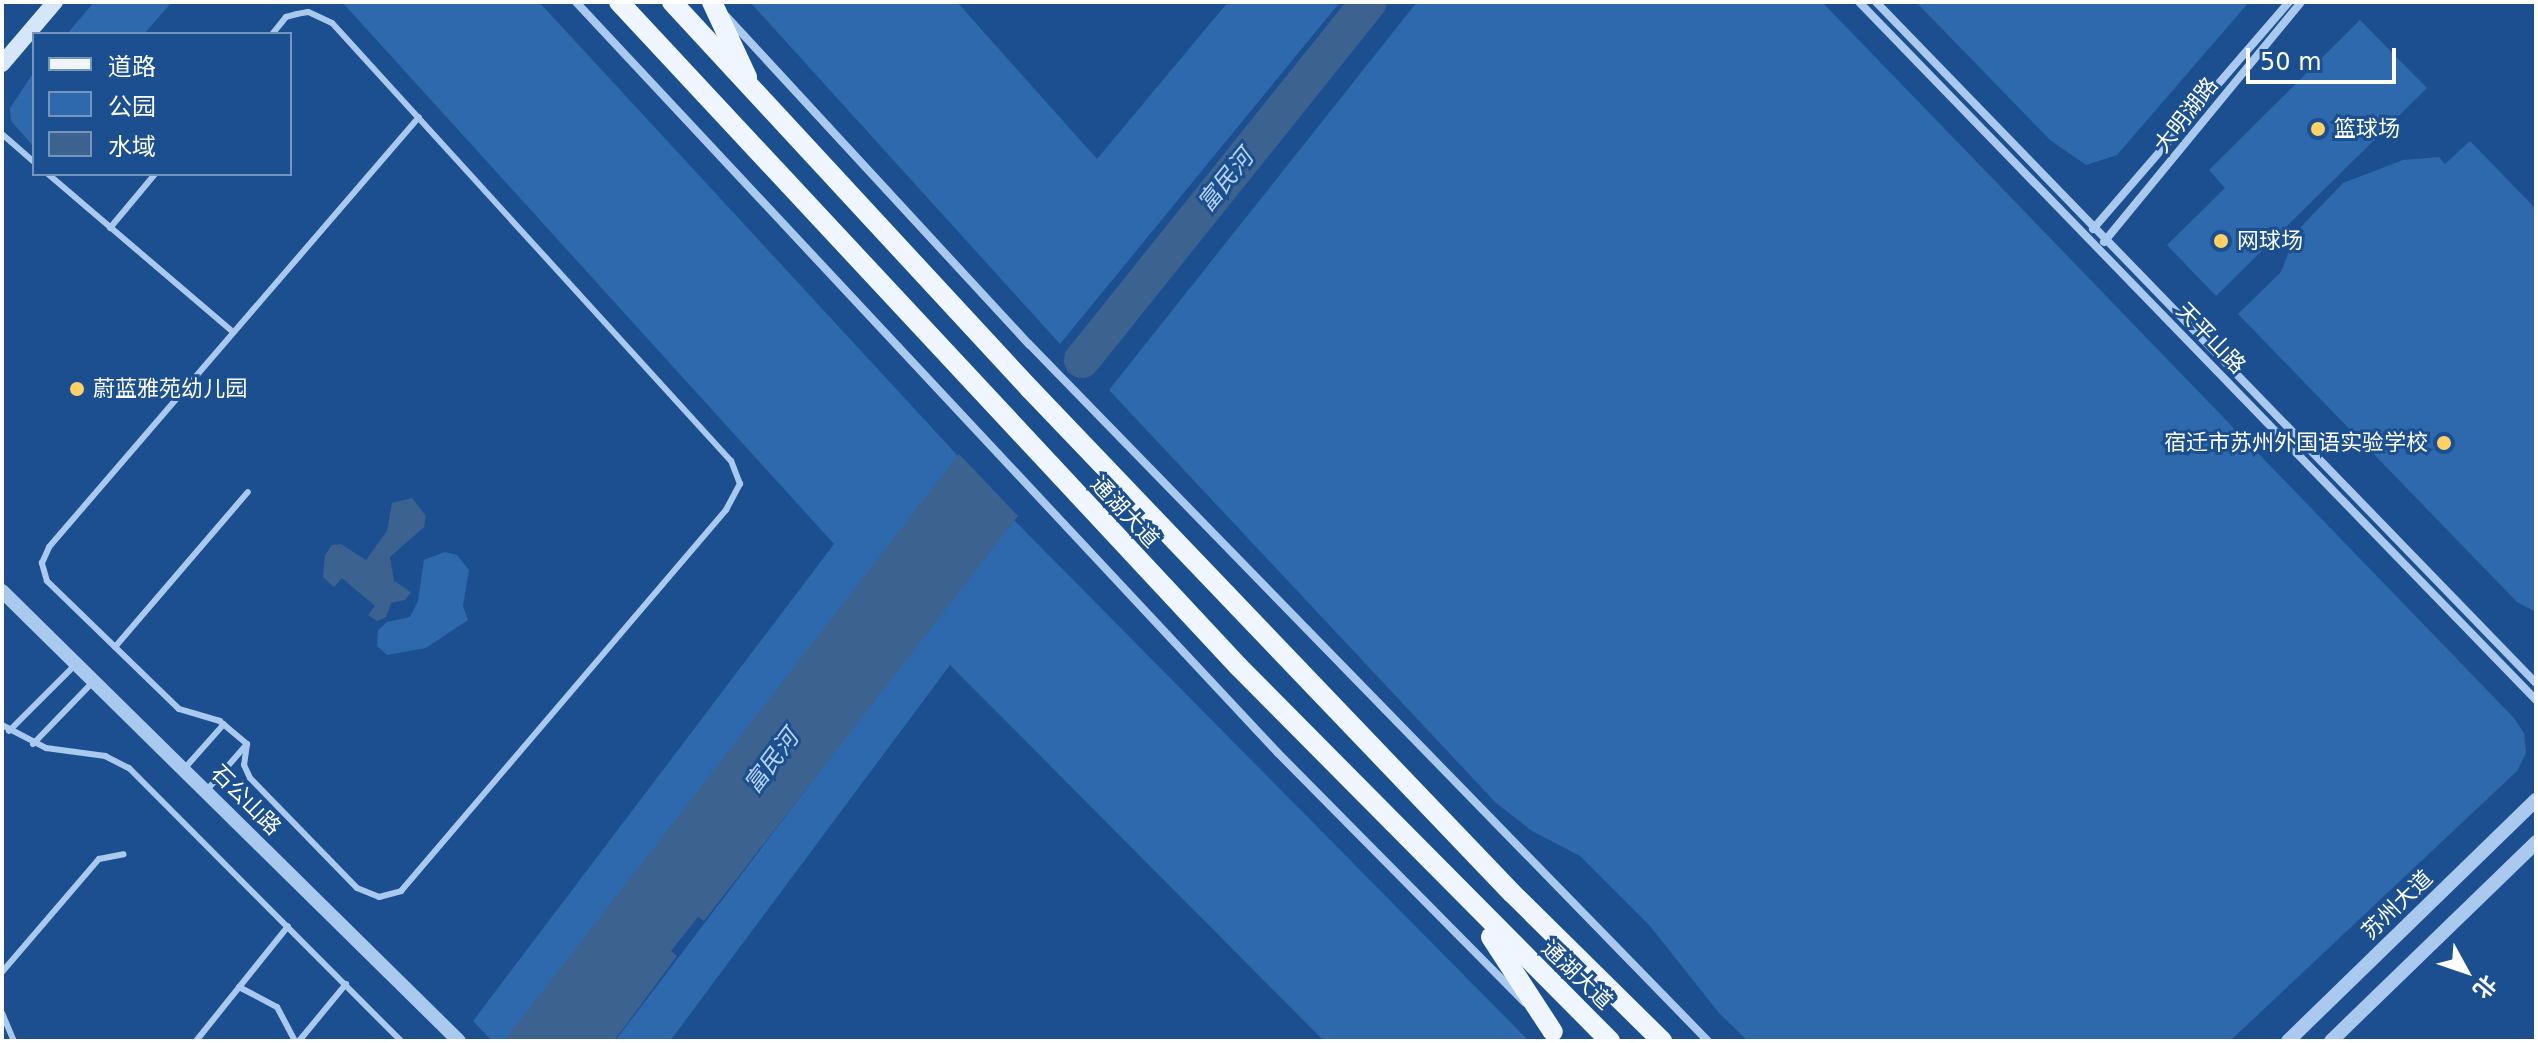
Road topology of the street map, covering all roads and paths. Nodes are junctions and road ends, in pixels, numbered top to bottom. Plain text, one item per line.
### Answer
1 (55, 2) edge
2 (576, 2) edge
3 (619, 2) edge
4 (672, 2) edge
5 (713, 2) edge
6 (1859, 2) edge
7 (1876, 2) edge
8 (2289, 2) edge
9 (2301, 2) edge
10 (274, 32) edge
11 (2, 64) edge
12 (755, 95) junction
13 (419, 117) junction
14 (2, 134) edge
15 (32, 160) edge
16 (50, 176) edge
17 (153, 176) edge
18 (2095, 227) junction
19 (110, 228) junction
20 (2087, 236) junction
21 (2106, 240) junction
22 (2098, 249) junction
23 (233, 332) junction
24 (248, 492) dead end
25 (2, 591) edge
26 (115, 647) junction
27 (76, 664) junction
28 (94, 682) junction
29 (2536, 683) edge
30 (2536, 700) edge
31 (224, 724) junction
32 (2, 725) edge
33 (9, 731) junction
34 (33, 744) junction
35 (247, 744) junction
36 (184, 770) junction
37 (206, 791) junction
38 (2536, 800) edge
39 (2536, 842) edge
40 (124, 854) dead end
41 (1466, 901) junction
42 (288, 926) junction
43 (2, 972) edge
44 (346, 984) junction
45 (239, 987) junction
46 (2, 1013) edge
47 (1557, 1036) edge
48 (14, 1041) edge
49 (196, 1041) edge
50 (297, 1041) edge
51 (401, 1041) edge
52 (459, 1041) edge
53 (1610, 1041) edge
54 (1662, 1041) edge
55 (1708, 1041) edge
56 (2288, 1041) edge
57 (2331, 1041) edge

1 - 11 main road
2 - 47 street
3 - 41 main road, 通湖大道
4 - 12 main road, 通湖大道
5 - 12 main road
5 - 55 street
6 - 20 street, 天平山路
7 - 18 street, 天平山路
8 - 18 street, 大明湖路
9 - 21 street, 大明湖路
10 - 13 lane
12 - 54 main road, 通湖大道
13 - 23 lane
13 - 35 lane
14 - 15 lane
16 - 19 lane
17 - 19 lane
18 - 20 street, 大明湖路
18 - 21 street, 天平山路
19 - 23 lane
20 - 22 street, 天平山路
21 - 22 street, 大明湖路
21 - 29 street, 天平山路
22 - 30 street, 天平山路
23 - 26 lane
24 - 26 lane
25 - 27 street, 石公山路
26 - 31 lane
27 - 28 street, 石公山路
27 - 33 lane
28 - 34 lane
28 - 36 street, 石公山路
31 - 35 lane
31 - 36 lane
32 - 33 lane
33 - 34 lane
34 - 42 lane
35 - 37 lane
36 - 37 street, 石公山路
37 - 52 street, 石公山路
38 - 56 street, 苏州大道
39 - 57 street
40 - 43 lane
41 - 47 main road
41 - 53 main road, 通湖大道
42 - 44 lane
42 - 45 lane
44 - 50 lane
44 - 51 lane
45 - 49 lane
45 - 50 lane
46 - 48 lane

